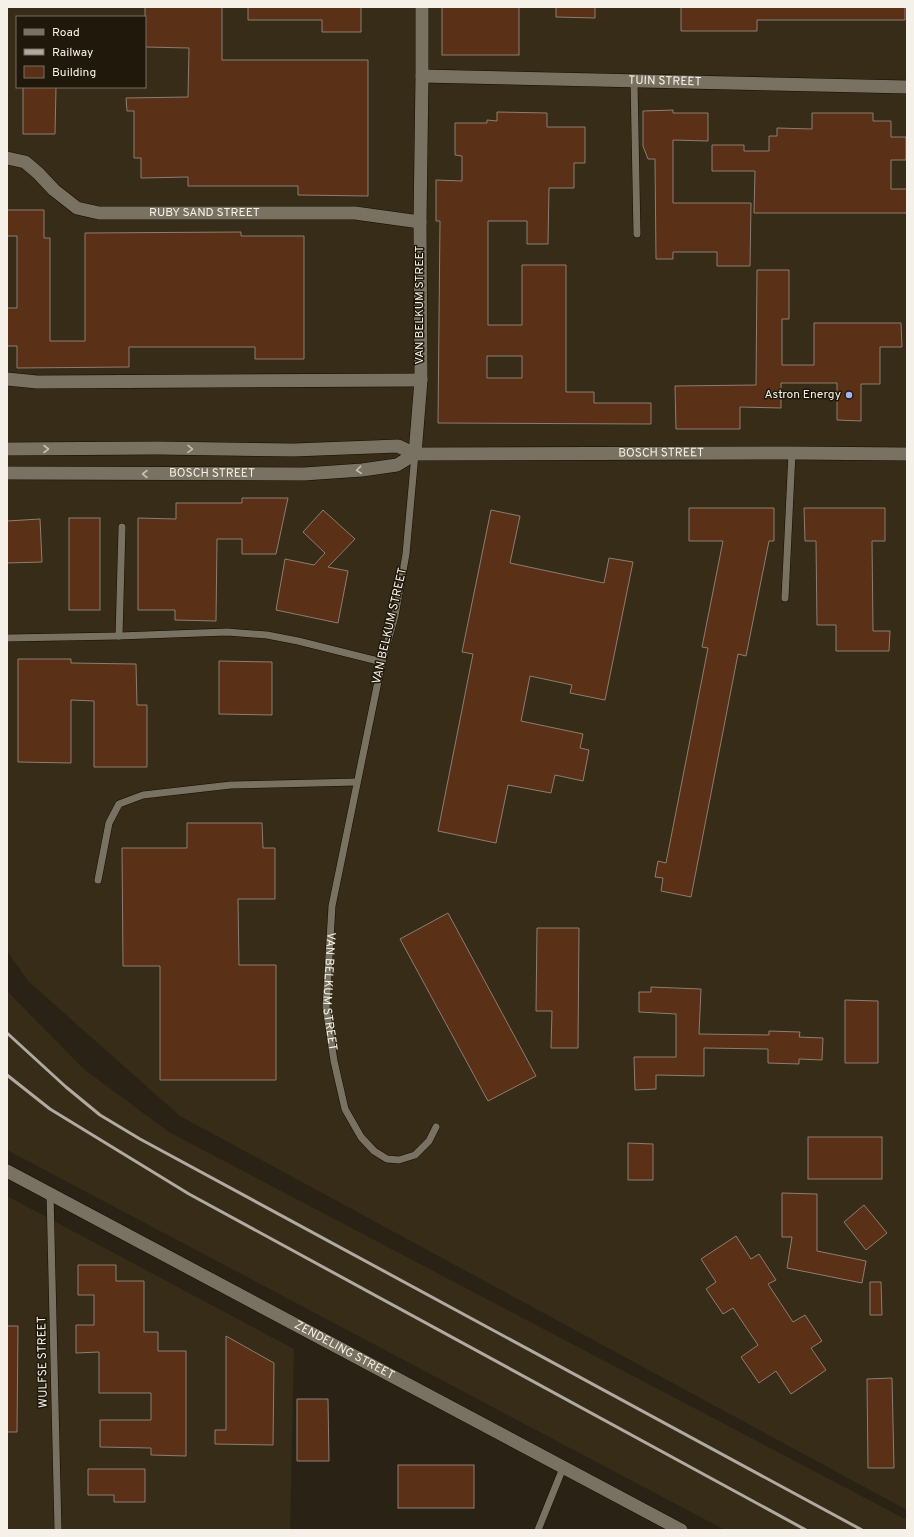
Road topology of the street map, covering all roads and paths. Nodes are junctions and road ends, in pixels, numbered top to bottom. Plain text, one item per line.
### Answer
1 (422, 7) edge
2 (422, 76) junction
3 (634, 81) junction
4 (907, 87) edge
5 (7, 158) edge
6 (420, 222) junction
7 (637, 234) dead end
8 (7, 379) edge
9 (420, 380) junction
10 (7, 449) edge
11 (792, 453) junction
12 (415, 454) junction
13 (907, 454) edge
14 (7, 473) edge
15 (122, 527) dead end
16 (785, 598) dead end
17 (119, 636) junction
18 (7, 638) edge
19 (382, 662) junction
20 (357, 782) junction
21 (98, 880) dead end
22 (436, 1127) dead end
23 (7, 1171) edge
24 (50, 1194) junction
25 (563, 1468) junction
26 (58, 1530) edge
27 (538, 1530) edge
28 (681, 1530) edge

1 - 2 street, VAN BELKUM STREET
2 - 3 street, TUIN STREET
2 - 6 street, VAN BELKUM STREET
3 - 4 street, TUIN STREET
3 - 7 lane
5 - 6 street, RUBY SAND STREET
6 - 9 street, VAN BELKUM STREET
8 - 9 street
9 - 12 street, VAN BELKUM STREET
10 -> 12 street, BOSCH STREET
11 - 12 street, BOSCH STREET
11 - 13 street, BOSCH STREET
11 - 16 lane
12 -> 14 street, BOSCH STREET
12 - 19 lane, VAN BELKUM STREET
15 - 17 lane
17 - 18 lane
17 - 19 lane
19 - 20 lane, VAN BELKUM STREET
20 - 21 lane
20 - 22 lane, VAN BELKUM STREET
23 - 24 street, ZENDELING STREET
24 - 25 street, ZENDELING STREET
24 - 26 lane, WULFSE STREET
25 - 27 lane
25 - 28 street, ZENDELING STREET

